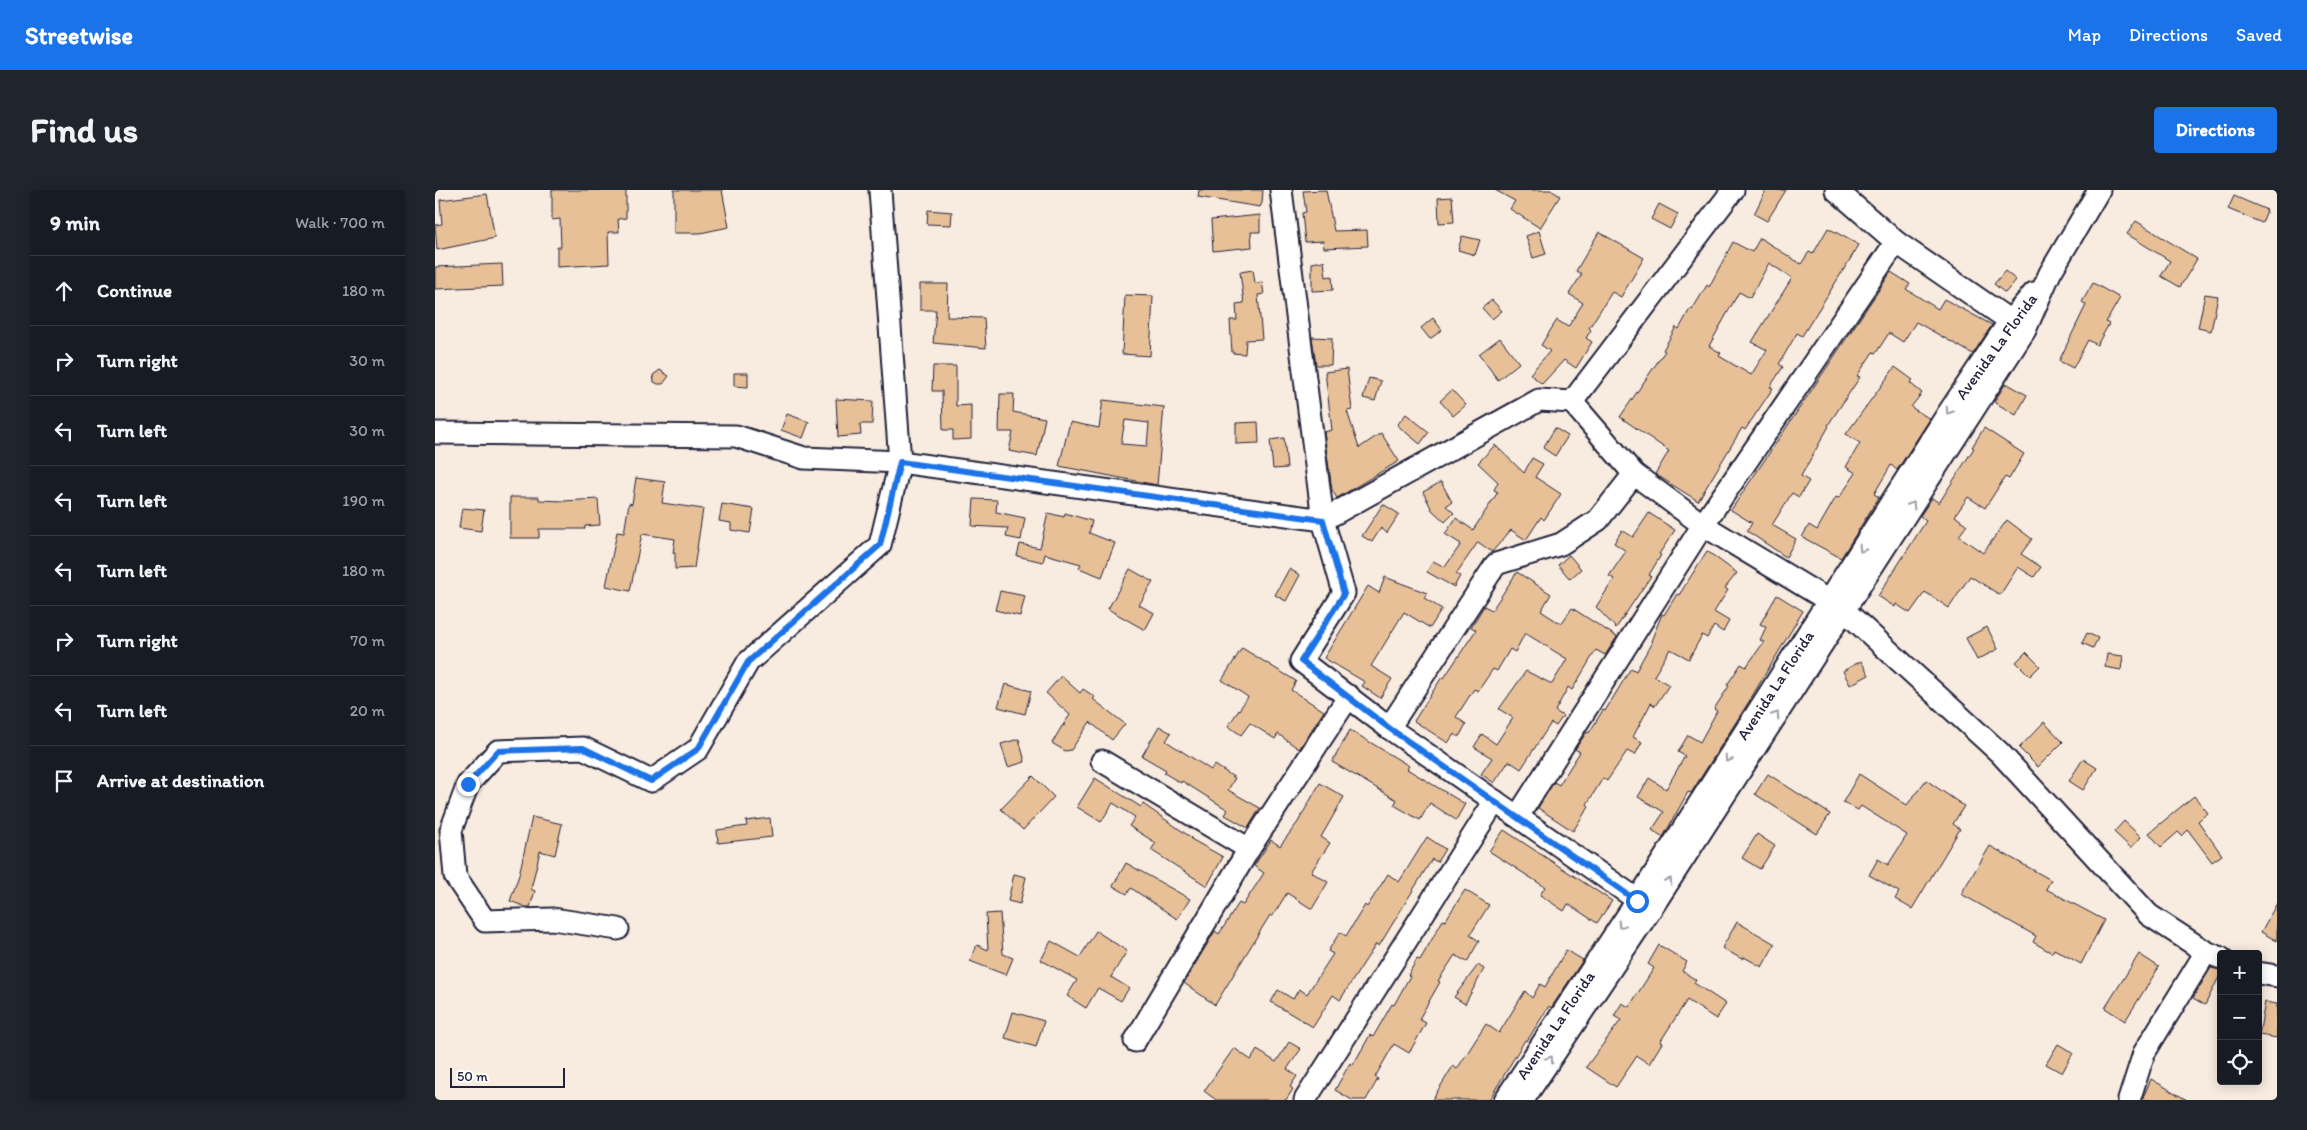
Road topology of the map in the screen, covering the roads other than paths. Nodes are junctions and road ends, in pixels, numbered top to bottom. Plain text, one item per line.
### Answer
1 (880, 190) edge
2 (1281, 190) edge
3 (1733, 190) edge
4 (1836, 190) edge
5 (2099, 190) edge
6 (1896, 242) junction
7 (2017, 326) junction
8 (1572, 402) junction
9 (435, 433) edge
10 (900, 462) junction
11 (1634, 474) junction
12 (1323, 520) junction
13 (1703, 525) junction
14 (1836, 606) junction
15 (1349, 696) junction
16 (1389, 728) junction
17 (1101, 761) dead end
18 (1495, 801) junction
19 (1518, 816) junction
20 (1249, 849) junction
21 (1644, 905) junction
22 (618, 929) dead end
23 (2213, 955) edge
24 (2262, 974) edge
25 (2277, 976) edge
26 (1135, 1042) dead end
27 (1305, 1100) edge
28 (1505, 1100) edge
29 (1523, 1100) edge
30 (2129, 1100) edge

1 - 10 street
2 - 12 street
3 - 8 street
4 - 6 street
5 - 7 street, Avenida La Florida
6 - 7 street
6 - 13 street
7 - 14 street, Avenida La Florida
8 - 11 street
8 - 12 street
9 - 10 street
10 - 12 street
10 - 22 street
11 - 13 street
11 - 16 street
12 - 15 street
13 - 14 street
13 - 19 street
14 - 21 street, Avenida La Florida
14 - 23 street
15 - 16 street
15 - 20 street
16 - 18 street
17 - 20 street
18 - 19 street
18 - 27 street
19 - 21 street
20 - 26 street
21 -> 28 street, Avenida La Florida
29 -> 21 street
23 - 30 street
24 - 25 street

